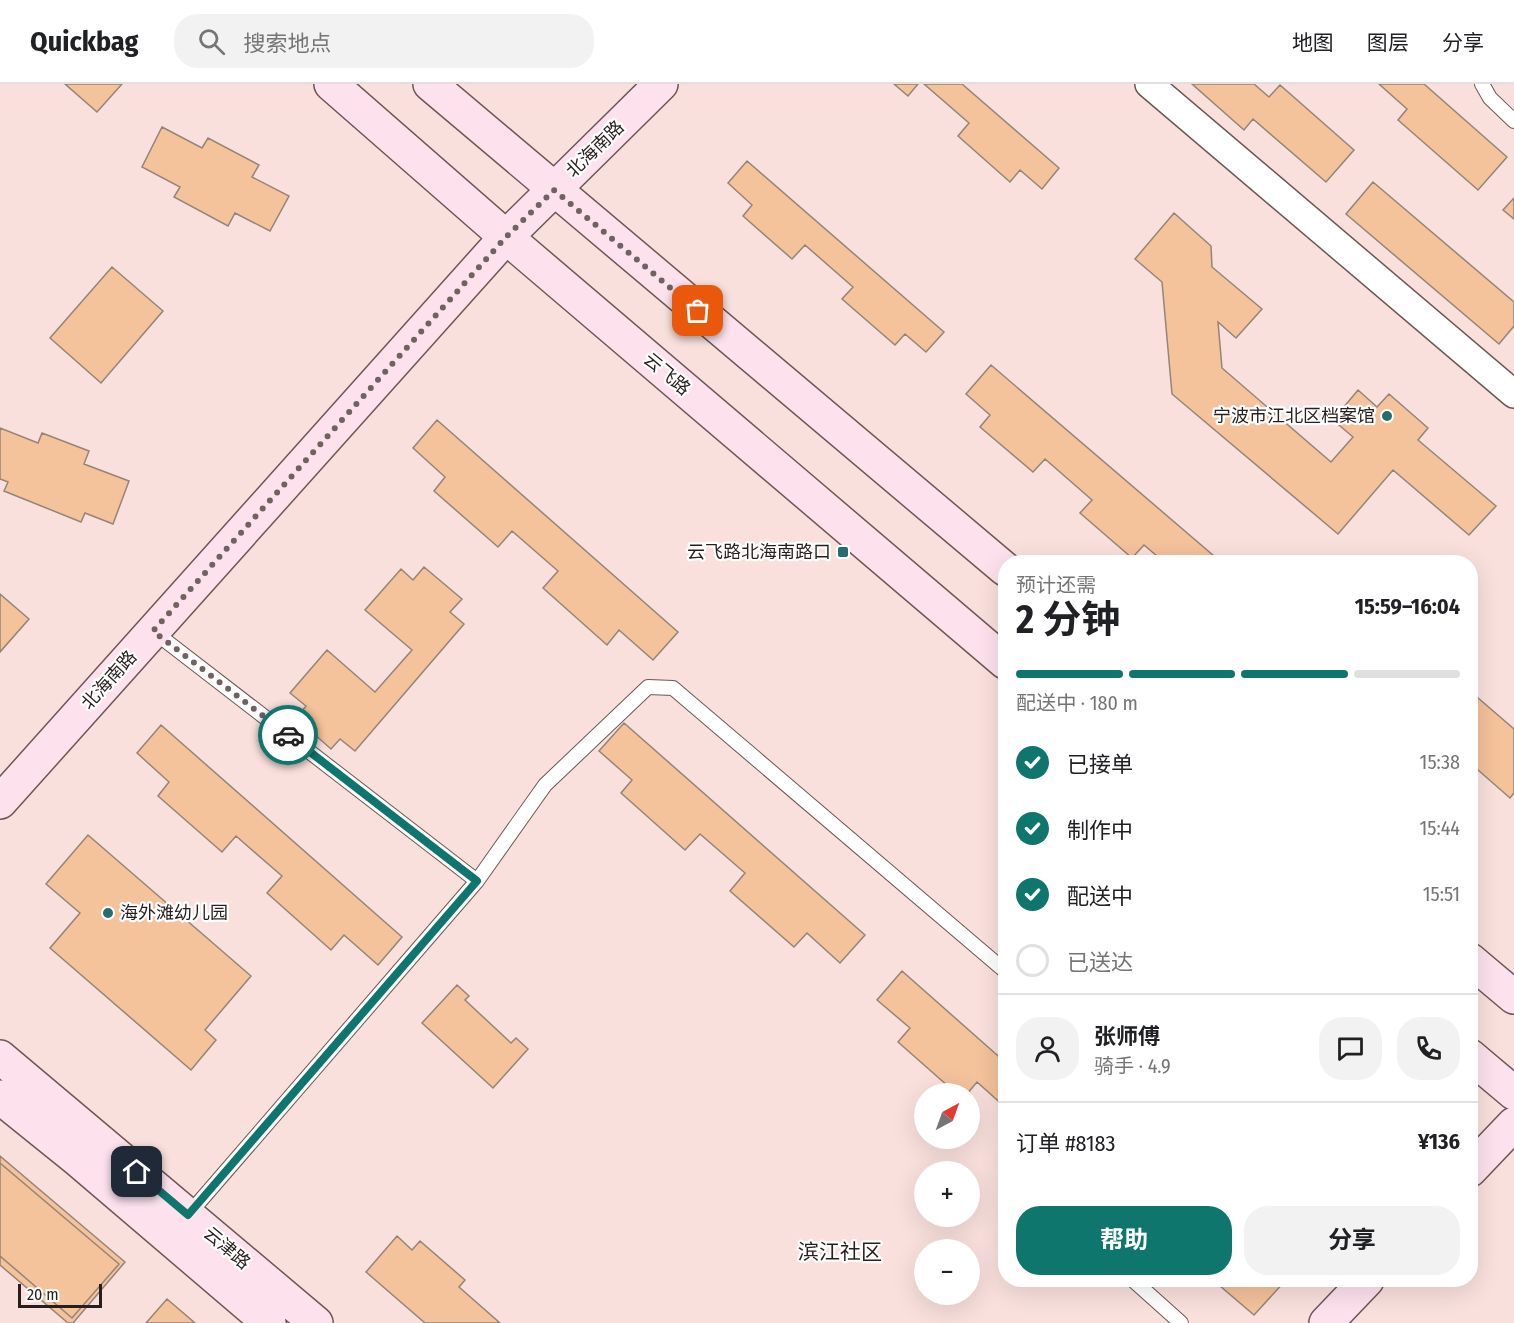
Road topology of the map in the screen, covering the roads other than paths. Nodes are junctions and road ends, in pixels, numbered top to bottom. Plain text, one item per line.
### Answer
1 (331, 84) edge
2 (430, 84) edge
3 (661, 84) edge
4 (1149, 84) edge
5 (1482, 84) edge
6 (1514, 121) edge
7 (554, 190) junction
8 (506, 237) junction
9 (1514, 394) edge
10 (998, 563) edge
11 (153, 631) junction
12 (998, 656) edge
13 (0, 802) edge
14 (477, 881) junction
15 (998, 965) edge
16 (1478, 967) edge
17 (1514, 997) edge
18 (0, 1056) edge
19 (1478, 1063) edge
20 (1514, 1093) edge
21 (0, 1097) edge
22 (1514, 1124) edge
23 (1478, 1162) edge
24 (188, 1215) junction
25 (1141, 1287) edge
26 (1360, 1287) edge
27 (269, 1323) edge
28 (316, 1323) edge
29 (1181, 1323) edge
30 (1326, 1323) edge

1 - 8 street, 云飞路
2 - 7 street
3 - 7 street, 北海南路
4 - 9 street
5 - 6 lane
7 - 8 street, 北海南路
7 - 10 street
8 - 11 street, 北海南路
8 - 12 street, 云飞路
11 - 13 street, 北海南路
11 - 14 lane
14 - 15 lane
14 - 24 lane
16 - 17 street
18 - 24 street, 云津路
19 - 20 street
21 - 27 street, 云津路
22 - 23 street
24 - 28 street, 云津路
25 - 29 lane
26 - 30 street

